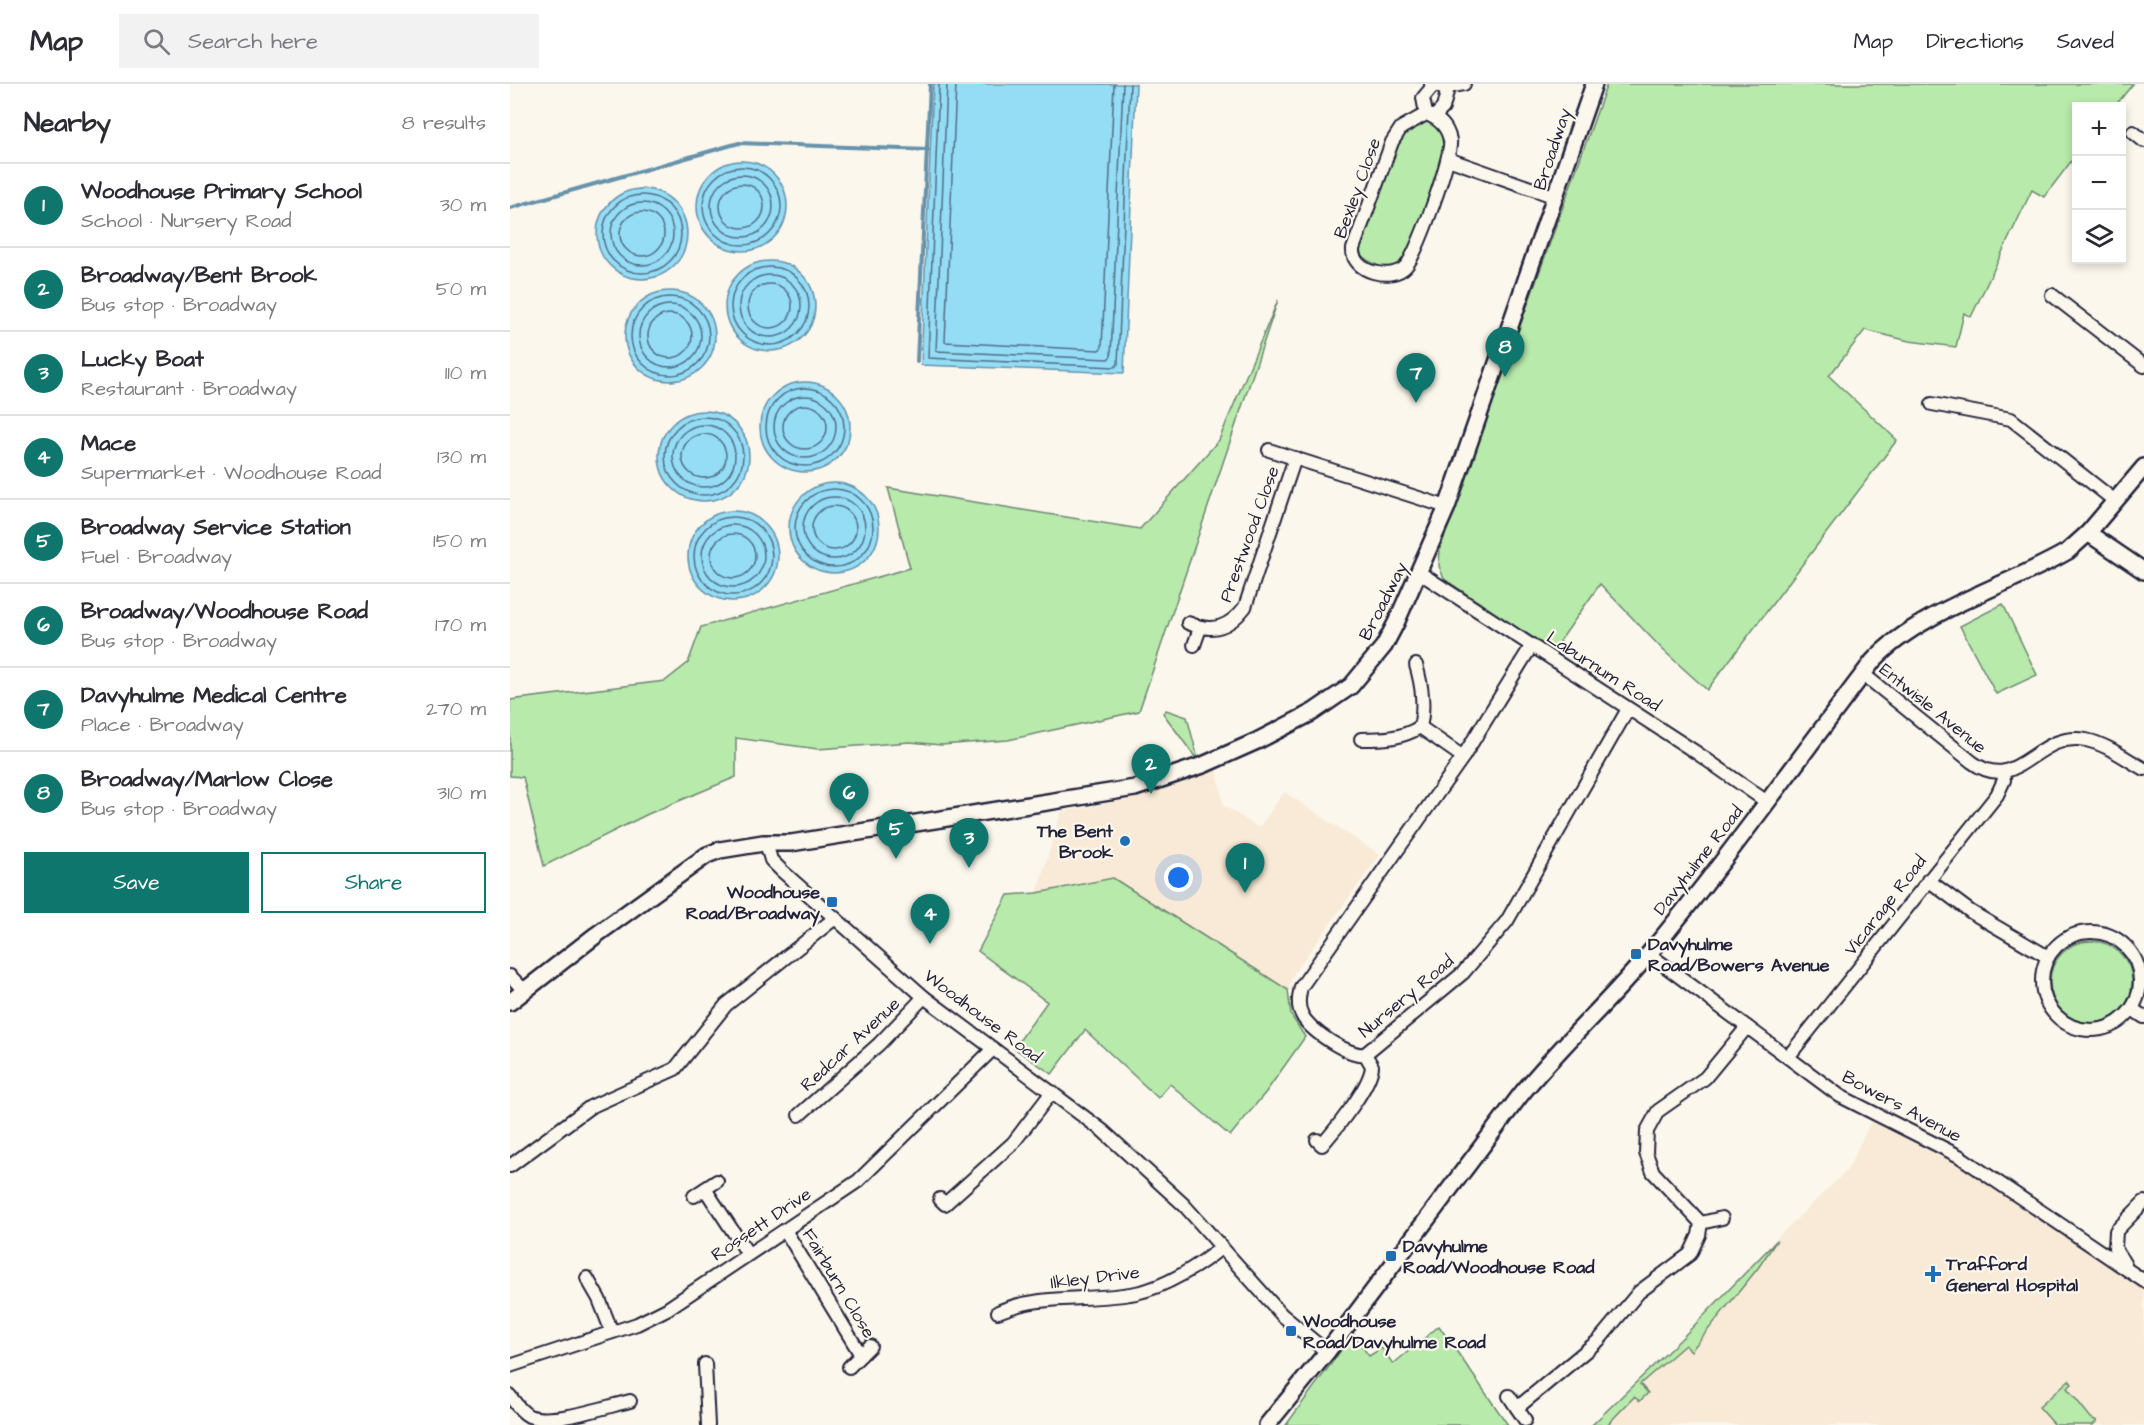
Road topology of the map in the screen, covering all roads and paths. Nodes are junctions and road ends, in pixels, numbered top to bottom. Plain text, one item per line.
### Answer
1 (1464, 84) edge
2 (1594, 84) edge
3 (1436, 86) edge
4 (1430, 116) junction
5 (2133, 132) dead end
6 (2144, 141) edge
7 (1448, 159) junction
8 (1556, 197) junction
9 (2052, 295) dead end
10 (2144, 366) edge
11 (1932, 404) dead end
12 (1269, 450) dead end
13 (1295, 458) junction
14 (2144, 467) edge
15 (2115, 501) junction
16 (1447, 507) junction
17 (2088, 533) junction
18 (2144, 571) edge
19 (1420, 573) junction
20 (1194, 645) dead end
21 (1532, 645) junction
22 (1416, 664) dead end
23 (1863, 674) junction
24 (1628, 709) junction
25 (1420, 727) junction
26 (1361, 739) dead end
27 (1463, 757) junction
28 (2144, 769) edge
29 (2003, 773) junction
30 (1767, 802) junction
31 (766, 843) junction
32 (1928, 880) junction
33 (835, 918) junction
34 (1649, 954) junction
35 (2048, 957) junction
36 (510, 976) edge
37 (525, 991) junction
38 (924, 997) junction
39 (510, 1002) edge
40 (2132, 1009) junction
41 (2144, 1017) edge
42 (1747, 1027) junction
43 (992, 1050) junction
44 (1365, 1054) junction
45 (1788, 1057) junction
46 (1052, 1092) junction
47 (799, 1115) dead end
48 (1317, 1140) dead end
49 (510, 1166) edge
50 (717, 1181) dead end
51 (705, 1189) junction
52 (694, 1196) dead end
53 (940, 1199) dead end
54 (2144, 1202) edge
55 (1722, 1218) dead end
56 (1701, 1222) junction
57 (785, 1230) junction
58 (1222, 1247) junction
59 (748, 1254) junction
60 (2127, 1270) junction
61 (587, 1278) dead end
62 (2144, 1281) edge
63 (998, 1312) dead end
64 (612, 1332) junction
65 (870, 1346) dead end
66 (1327, 1352) junction
67 (861, 1355) junction
68 (705, 1364) dead end
69 (510, 1366) edge
70 (849, 1366) dead end
71 (510, 1396) edge
72 (1509, 1396) dead end
73 (630, 1401) dead end
74 (1517, 1408) junction
75 (523, 1419) edge
76 (1526, 1420) dead end
77 (708, 1425) edge
78 (1267, 1425) edge

1 - 3 street
2 - 8 street, Broadway
3 - 4 street, Bexley Close
3 - 4 street, Bexley Close
4 - 7 street, Bexley Close
4 - 7 street, Bexley Close
5 - 6 street
7 - 8 street
8 - 16 street, Broadway
9 - 10 street
11 - 15 street
12 - 13 street, Prestwood Close
13 - 16 street, Prestwood Close
13 - 20 street, Prestwood Close
14 - 15 street, Davyhulme Road
15 - 17 street, Davyhulme Road
16 - 19 street, Broadway
17 - 18 street
17 - 23 street, Davyhulme Road
19 - 21 street, Laburnum Road
19 - 31 street, Broadway
21 - 24 street, Laburnum Road
21 - 27 street, Nursery Road
22 - 25 street
23 - 29 street, Entwisle Avenue
23 - 30 street, Davyhulme Road
24 - 30 street, Laburnum Road
24 - 44 street, Nursery Road
25 - 26 street
25 - 27 street
27 - 44 street, Nursery Road
28 - 29 street
29 - 32 street, Vicarage Road
30 - 34 street, Davyhulme Road
31 - 33 street, Woodhouse Road
31 - 37 street
32 - 35 street
32 - 45 street, Vicarage Road
33 - 38 street, Woodhouse Road
33 - 49 street
34 - 42 street, Bowers Avenue
34 - 66 street, Davyhulme Road
35 - 40 street
35 - 40 street
36 - 37 street
37 - 39 street
38 - 43 street, Woodhouse Road
38 - 47 street, Redcar Avenue
40 - 41 street
42 - 45 street, Bowers Avenue
42 - 56 street
43 - 46 street, Woodhouse Road
43 - 57 street, Rossett Drive
44 - 48 street
45 - 60 street, Bowers Avenue
46 - 53 street
46 - 58 street, Woodhouse Road
50 - 51 street
51 - 52 street
51 - 59 street
54 - 60 street
55 - 56 street
56 - 74 street
57 - 59 street, Rossett Drive
57 - 67 street, Fairburn Close
58 - 63 street, Ilkley Drive
58 - 66 street, Woodhouse Road
59 - 64 street, Rossett Drive
60 - 62 street, Bowers Avenue
61 - 64 street
64 - 69 street, Rossett Drive
65 - 67 street, Fairburn Close
66 - 78 street, Davyhulme Road
67 - 70 street, Fairburn Close
68 - 77 street
71 - 75 street
72 - 74 street
73 - 75 street
74 - 76 street

